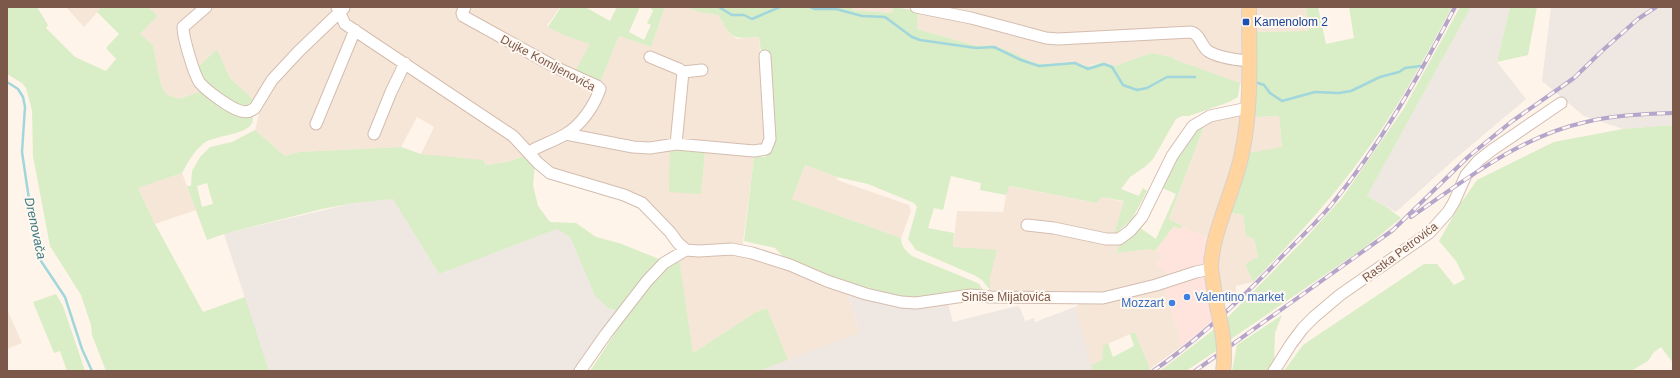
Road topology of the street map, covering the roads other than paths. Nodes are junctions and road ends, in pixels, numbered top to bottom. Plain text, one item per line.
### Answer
1 (206, 7) edge
2 (465, 7) edge
3 (916, 7) edge
4 (1249, 7) edge
5 (341, 9) edge
6 (355, 30) junction
7 (765, 56) dead end
8 (650, 57) dead end
9 (1249, 60) junction
10 (405, 63) junction
11 (702, 70) dead end
12 (683, 72) junction
13 (1561, 103) dead end
14 (1248, 108) junction
15 (316, 124) dead end
16 (374, 134) dead end
17 (566, 134) junction
18 (676, 144) junction
19 (529, 152) junction
20 (1027, 224) dead end
21 (686, 250) junction
22 (1211, 269) junction
23 (580, 371) edge
24 (1223, 371) edge
25 (1274, 371) edge

1 - 5 street
2 - 17 street, Dujke Komljenovića
3 - 9 street
4 - 9 main road
5 - 6 street
6 - 10 street
6 - 15 street
7 - 18 street
8 - 12 street
9 - 14 main road
10 - 16 street
10 - 19 street
11 - 12 street
12 - 18 street
13 - 25 street, Rastka Petrovića
14 - 20 street
14 - 22 main road
17 - 18 street
17 - 19 street, Dujke Komljenovića
19 - 21 street
21 - 22 street, Siniše Mijatovića
21 - 23 street
22 - 24 main road, bridge

